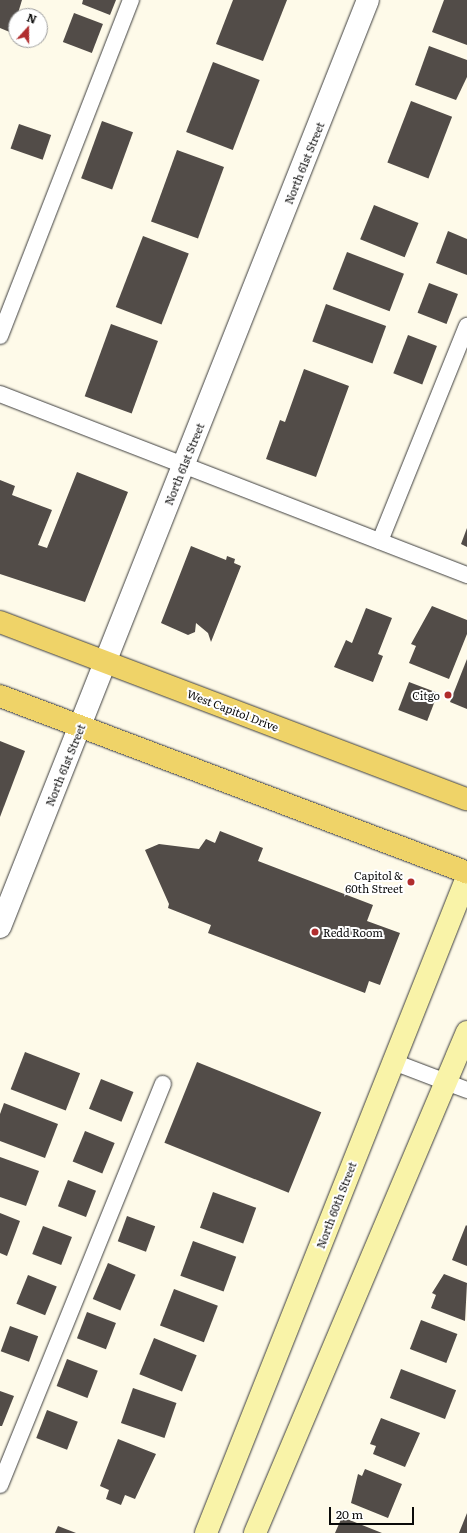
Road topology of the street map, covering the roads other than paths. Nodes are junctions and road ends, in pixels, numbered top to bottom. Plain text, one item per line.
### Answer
1 (131, 0) edge
2 (368, 0) edge
3 (467, 326) edge
4 (0, 336) edge
5 (0, 394) edge
6 (184, 465) junction
7 (380, 541) junction
8 (467, 575) edge
9 (0, 622) edge
10 (106, 662) junction
11 (0, 696) edge
12 (81, 727) junction
13 (467, 799) edge
14 (467, 872) edge
15 (467, 877) edge
16 (1, 920) edge
17 (467, 1032) edge
18 (391, 1061) junction
19 (446, 1082) junction
20 (163, 1084) dead end
21 (467, 1090) edge
22 (0, 1485) edge
23 (206, 1533) edge
24 (255, 1533) edge

1 - 4 lane
2 - 6 street, North 61st Street
3 - 7 lane
5 - 6 lane
6 - 7 lane
6 - 10 street, North 61st Street
7 - 8 lane
9 - 10 main road, West Capitol Drive
10 - 12 street, North 61st Street
10 - 13 main road, West Capitol Drive
11 - 12 main road
12 - 14 main road
12 - 16 street, North 61st Street
15 - 18 main road, North 60th Street
17 - 19 main road
18 - 19 lane
18 - 23 main road, North 60th Street
19 - 21 lane
19 - 24 main road
20 - 22 lane

